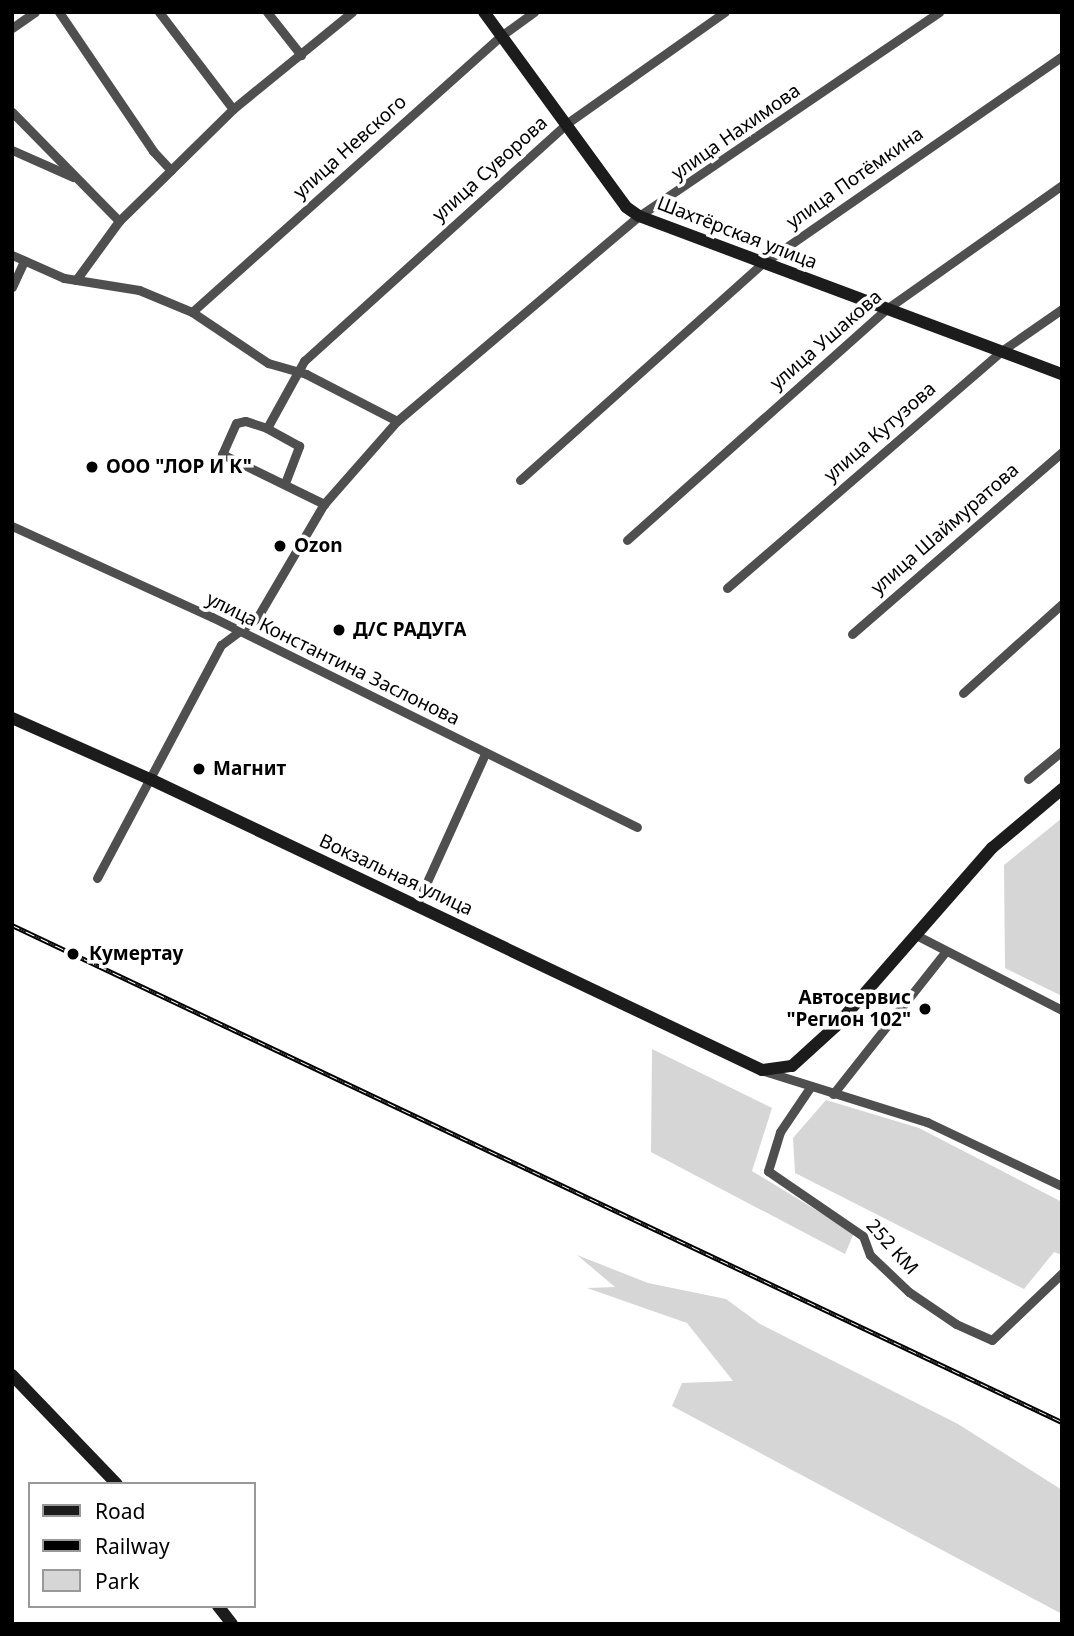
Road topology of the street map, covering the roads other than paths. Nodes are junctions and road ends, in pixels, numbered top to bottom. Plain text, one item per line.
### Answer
1 (35, 12) edge
2 (59, 12) edge
3 (159, 12) edge
4 (267, 12) edge
5 (352, 12) edge
6 (484, 12) edge
7 (534, 12) edge
8 (725, 12) edge
9 (939, 12) edge
10 (12, 28) edge
11 (501, 36) junction
12 (301, 55) junction
13 (1062, 56) edge
14 (233, 109) junction
15 (12, 112) edge
16 (566, 124) junction
17 (12, 150) edge
18 (171, 170) junction
19 (75, 177) junction
20 (1062, 185) edge
21 (639, 216) junction
22 (119, 221) junction
23 (12, 255) edge
24 (24, 261) junction
25 (762, 264) junction
26 (76, 280) junction
27 (12, 287) edge
28 (1062, 309) edge
29 (885, 310) junction
30 (192, 312) junction
31 (1000, 352) junction
32 (295, 372) junction
33 (1062, 374) edge
34 (397, 421) junction
35 (267, 428) junction
36 (1062, 452) edge
37 (520, 480) dead end
38 (285, 483) junction
39 (324, 504) junction
40 (12, 526) edge
41 (627, 540) dead end
42 (727, 589) dead end
43 (1062, 604) edge
44 (238, 631) junction
45 (852, 634) dead end
46 (963, 693) dead end
47 (12, 718) edge
48 (1062, 751) edge
49 (485, 754) junction
50 (1028, 779) dead end
51 (152, 780) junction
52 (1062, 789) edge
53 (636, 827) dead end
54 (97, 878) dead end
55 (416, 906) junction
56 (916, 935) junction
57 (946, 951) junction
58 (1062, 1010) edge
59 (762, 1070) junction
60 (811, 1086) junction
61 (833, 1094) junction
62 (1062, 1186) edge
63 (1062, 1273) edge
64 (12, 1375) edge
65 (115, 1482) edge
66 (220, 1608) edge
67 (232, 1624) edge

1 - 10 street
2 - 18 street
3 - 14 street
4 - 12 street
5 - 12 street
6 - 11 main road, Шахтёрская улица
7 - 11 street, улица Невского
8 - 16 street, улица Суворова
9 - 21 street, улица Нахимова
11 - 16 main road, Шахтёрская улица
11 - 30 street, улица Невского
12 - 14 street
13 - 25 street, улица Потёмкина
14 - 18 street
15 - 19 street
16 - 21 main road, Шахтёрская улица
16 - 32 street, улица Суворова
17 - 19 street
18 - 22 street
19 - 22 street
20 - 29 street, улица Ушакова
21 - 25 main road, Шахтёрская улица
21 - 34 street, улица Нахимова
22 - 26 street
23 - 24 street
24 - 26 street
24 - 27 street
25 - 29 main road, Шахтёрская улица
25 - 37 street, улица Потёмкина
26 - 30 street
28 - 31 street, улица Кутузова
29 - 31 main road, Шахтёрская улица
29 - 41 street, улица Ушакова
30 - 32 street
31 - 33 main road, Шахтёрская улица
31 - 42 street, улица Кутузова
32 - 34 street
32 - 35 street
34 - 39 street, улица Нахимова
35 - 38 street
35 - 38 street
36 - 45 street, улица Шаймуратова
38 - 39 street
39 - 44 street, улица Нахимова
40 - 44 street, улица Константина Заслонова
43 - 46 street
44 - 49 street, улица Константина Заслонова
44 - 51 street, улица Нахимова
47 - 51 main road, Вокзальная улица
48 - 50 street
49 - 53 street, улица Константина Заслонова
49 - 55 street
51 - 54 street, улица Нахимова
51 - 55 main road, Вокзальная улица
52 - 56 main road
55 - 59 main road, Вокзальная улица
56 - 57 street
56 - 59 main road
57 - 58 street
57 - 61 street
59 - 60 street
60 - 61 street
60 - 63 street, 252 КМ
61 - 62 street
64 - 65 main road
66 - 67 main road

